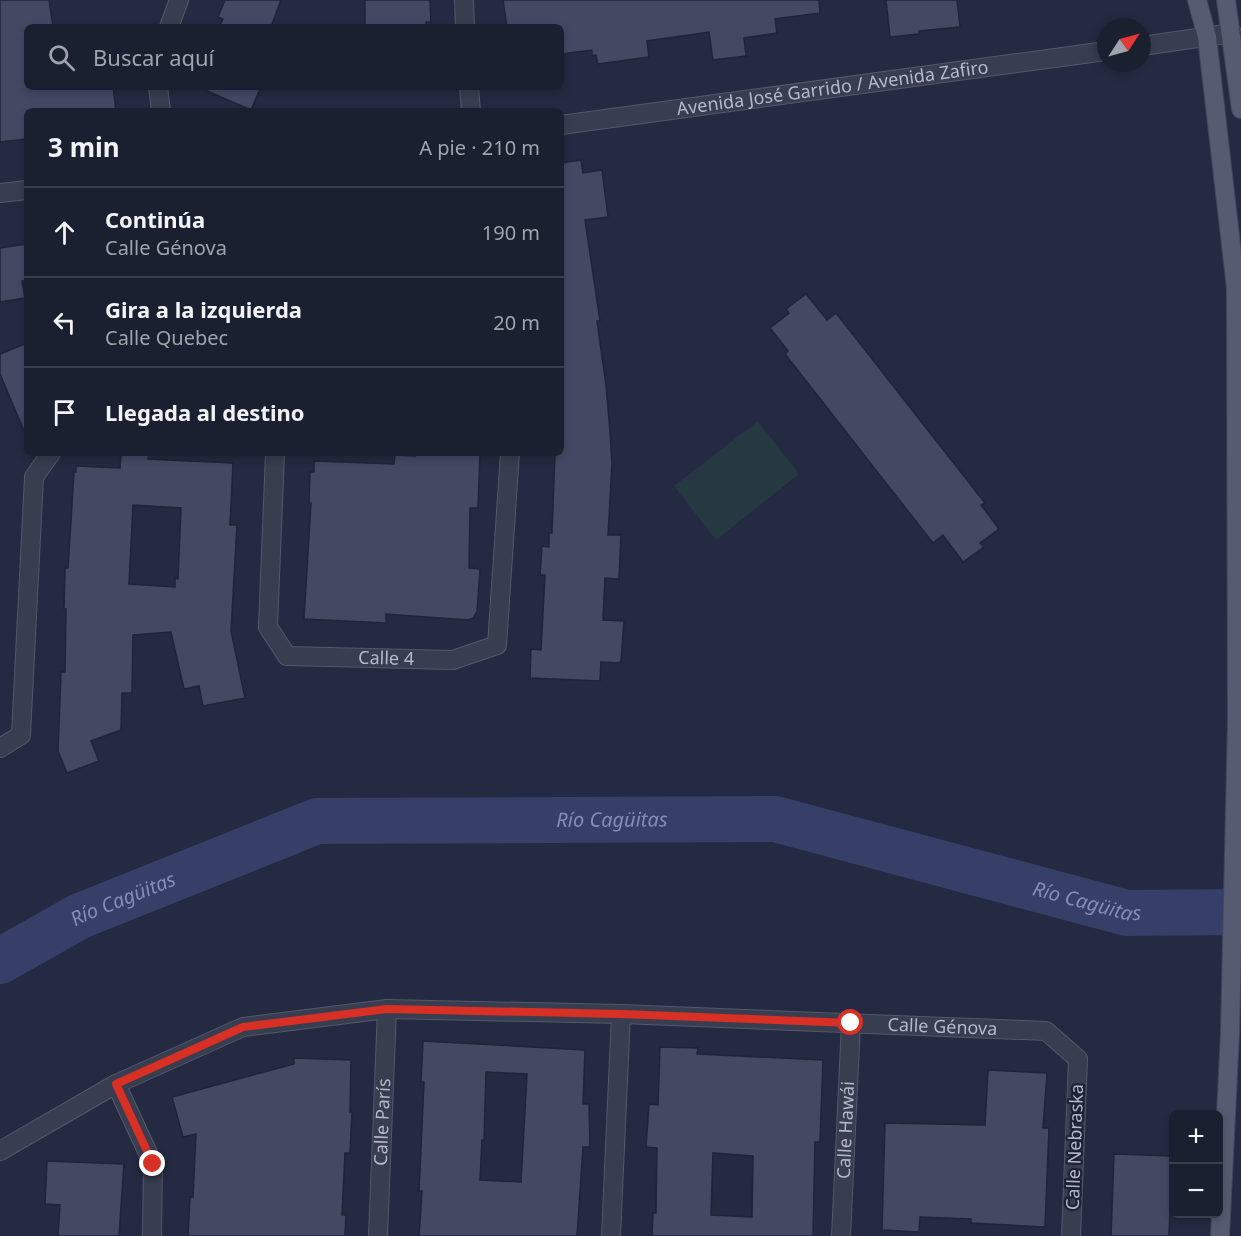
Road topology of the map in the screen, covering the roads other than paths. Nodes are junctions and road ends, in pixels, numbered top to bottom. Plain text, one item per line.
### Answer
1 (179, 0) edge
2 (464, 0) edge
3 (1197, 0) edge
4 (1226, 0) edge
5 (170, 24) edge
6 (465, 24) edge
7 (1232, 33) junction
8 (1207, 37) junction
9 (1151, 45) edge
10 (1097, 52) edge
11 (158, 90) edge
12 (469, 90) edge
13 (161, 108) edge
14 (471, 108) edge
15 (1241, 109) edge
16 (564, 125) edge
17 (24, 190) edge
18 (0, 193) edge
19 (1238, 287) edge
20 (49, 456) edge
21 (275, 456) edge
22 (510, 456) edge
23 (0, 748) edge
24 (387, 1009) junction
25 (621, 1014) junction
26 (851, 1023) junction
27 (1078, 1059) joint
28 (116, 1084) junction
29 (0, 1151) edge
30 (152, 1236) edge
31 (378, 1236) edge
32 (611, 1236) edge
33 (841, 1236) edge
34 (1071, 1236) edge
35 (1220, 1236) edge

1 - 5 street
2 - 6 street
3 - 8 main road
4 - 7 main road
7 - 8 street
7 - 15 main road
8 - 9 street
8 - 19 main road
10 - 16 street, Avenida José Garrido / Avenida Zafiro
11 - 13 street
12 - 14 street
17 - 18 street
19 - 35 main road
20 - 23 street
21 - 22 street, Calle 4
24 - 25 street, Calle Génova
24 - 28 street, Calle Génova
24 - 31 street, Calle París
25 - 26 street, Calle Génova
25 - 32 street
26 - 27 street, Calle Génova
26 - 33 street, Calle Hawái
27 - 34 street, Calle Nebraska
28 - 29 street, Calle Génova
28 - 30 street

